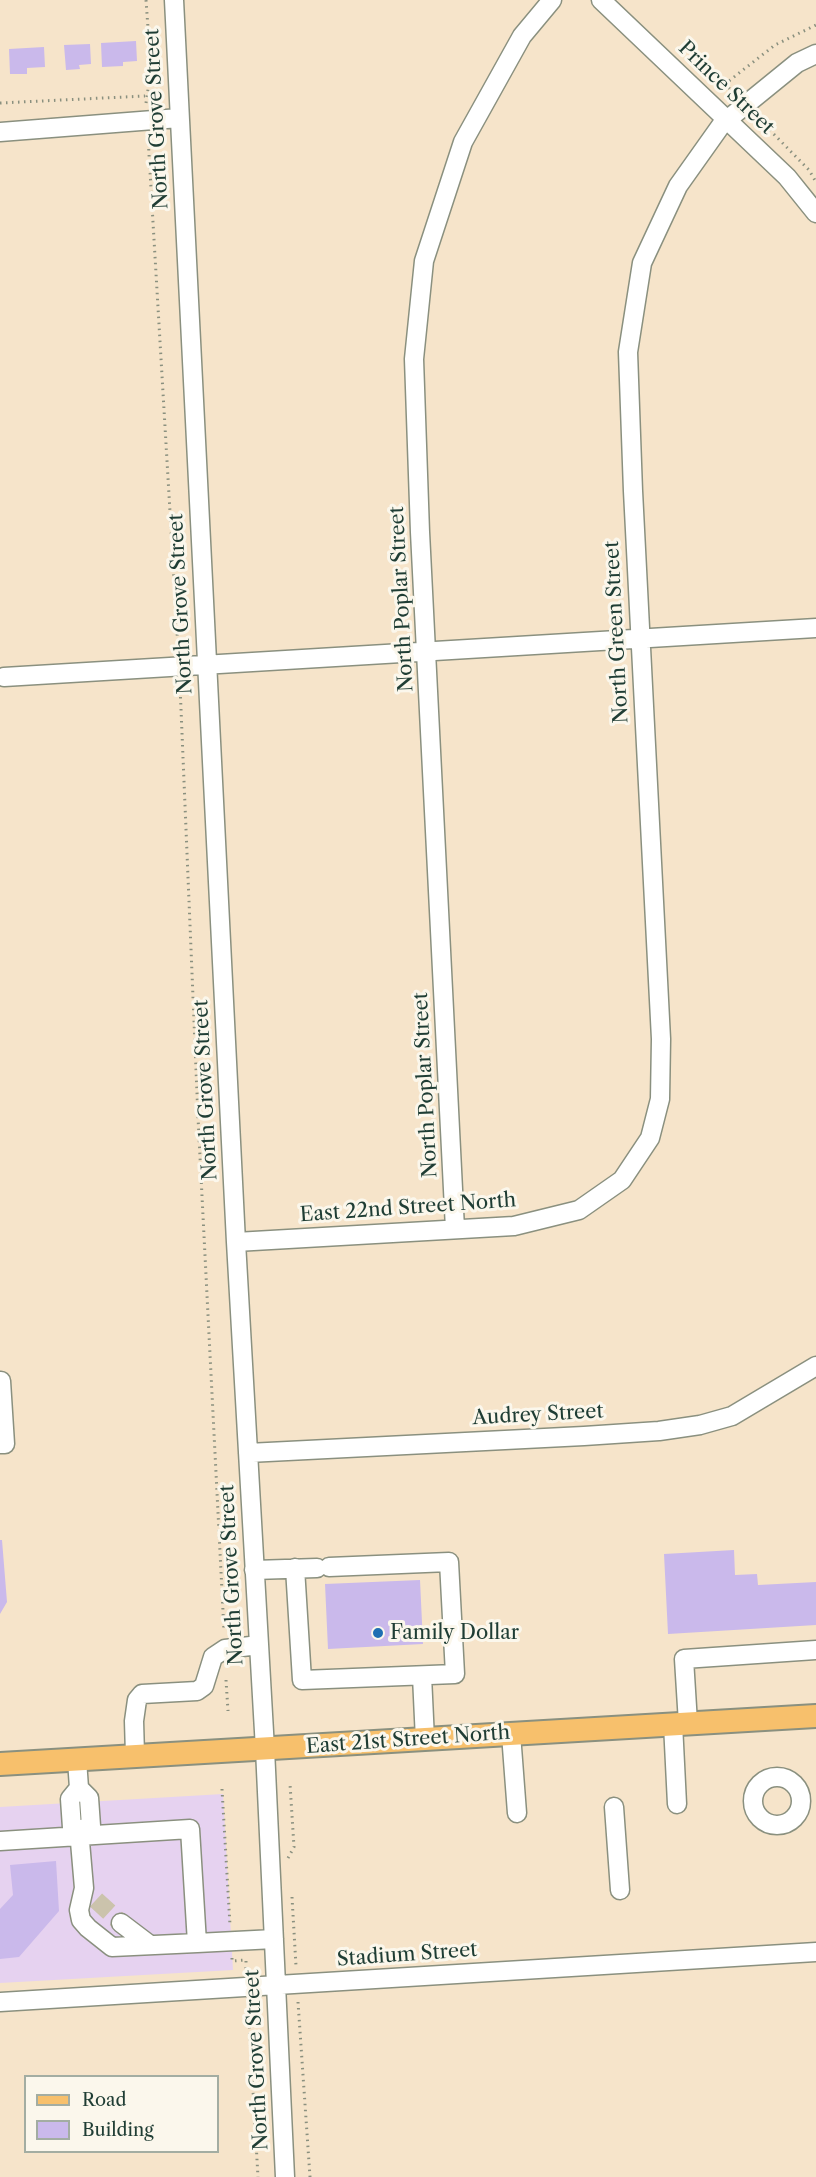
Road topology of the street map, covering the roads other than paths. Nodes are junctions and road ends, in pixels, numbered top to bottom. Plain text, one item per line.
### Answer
1 (174, 0) edge
2 (552, 0) edge
3 (601, 0) edge
4 (816, 54) edge
5 (179, 118) junction
6 (727, 120) junction
7 (0, 132) edge
8 (816, 213) edge
9 (816, 628) edge
10 (640, 640) junction
11 (428, 652) junction
12 (207, 664) junction
13 (4, 677) dead end
14 (634, 1161) joint
15 (455, 1229) junction
16 (236, 1242) junction
17 (816, 1366) edge
18 (2, 1381) dead end
19 (0, 1444) edge
20 (248, 1453) junction
21 (295, 1568) junction
22 (255, 1570) junction
23 (259, 1645) junction
24 (816, 1650) edge
25 (422, 1676) junction
26 (816, 1716) edge
27 (680, 1724) junction
28 (512, 1734) junction
29 (425, 1740) junction
30 (265, 1749) junction
31 (135, 1755) junction
32 (77, 1760) junction
33 (0, 1764) edge
34 (677, 1804) dead end
35 (614, 1807) dead end
36 (517, 1813) dead end
37 (79, 1833) junction
38 (0, 1841) edge
39 (620, 1890) dead end
40 (121, 1923) tunnel mouth
41 (274, 1939) junction
42 (197, 1943) junction
43 (150, 1946) junction
44 (816, 1952) edge
45 (276, 1986) junction
46 (0, 2002) edge
47 (285, 2177) edge

1 - 5 street, North Grove Street
2 - 11 street, North Poplar Street
3 - 6 street, Prince Street
4 - 6 street, North Green Street
5 - 7 street
5 - 12 street, North Grove Street
6 - 8 street, Prince Street
6 - 10 street, North Green Street
9 - 10 street
10 - 11 street
10 - 14 street, North Green Street
11 - 12 street
11 - 15 street, North Poplar Street
12 - 13 street
12 - 16 street, North Grove Street
14 - 15 street, East 22nd Street North
15 - 16 street, East 22nd Street North
16 - 20 street, North Grove Street
17 - 20 street, Audrey Street
18 - 19 street
20 - 22 street, North Grove Street
21 - 22 street
21 - 25 street
21 - 25 street
22 - 23 street, North Grove Street
23 - 30 street, North Grove Street
23 - 31 street
24 - 27 street
25 - 29 street
26 - 27 main road, East 21st Street North
27 - 28 main road, East 21st Street North
27 - 34 street
28 - 29 main road, East 21st Street North
28 - 36 street
29 - 30 main road, East 21st Street North
30 - 31 main road, East 21st Street North
30 - 41 street, North Grove Street
31 - 32 main road, East 21st Street North
32 - 33 main road, East 21st Street North
32 - 37 street
35 - 39 street
37 - 38 street
37 - 42 street
37 - 43 street
40 - 43 street
41 - 42 street
41 - 45 street, North Grove Street
42 - 43 street
44 - 45 street, Stadium Street
45 - 46 street, Stadium Street
45 - 47 street, North Grove Street

